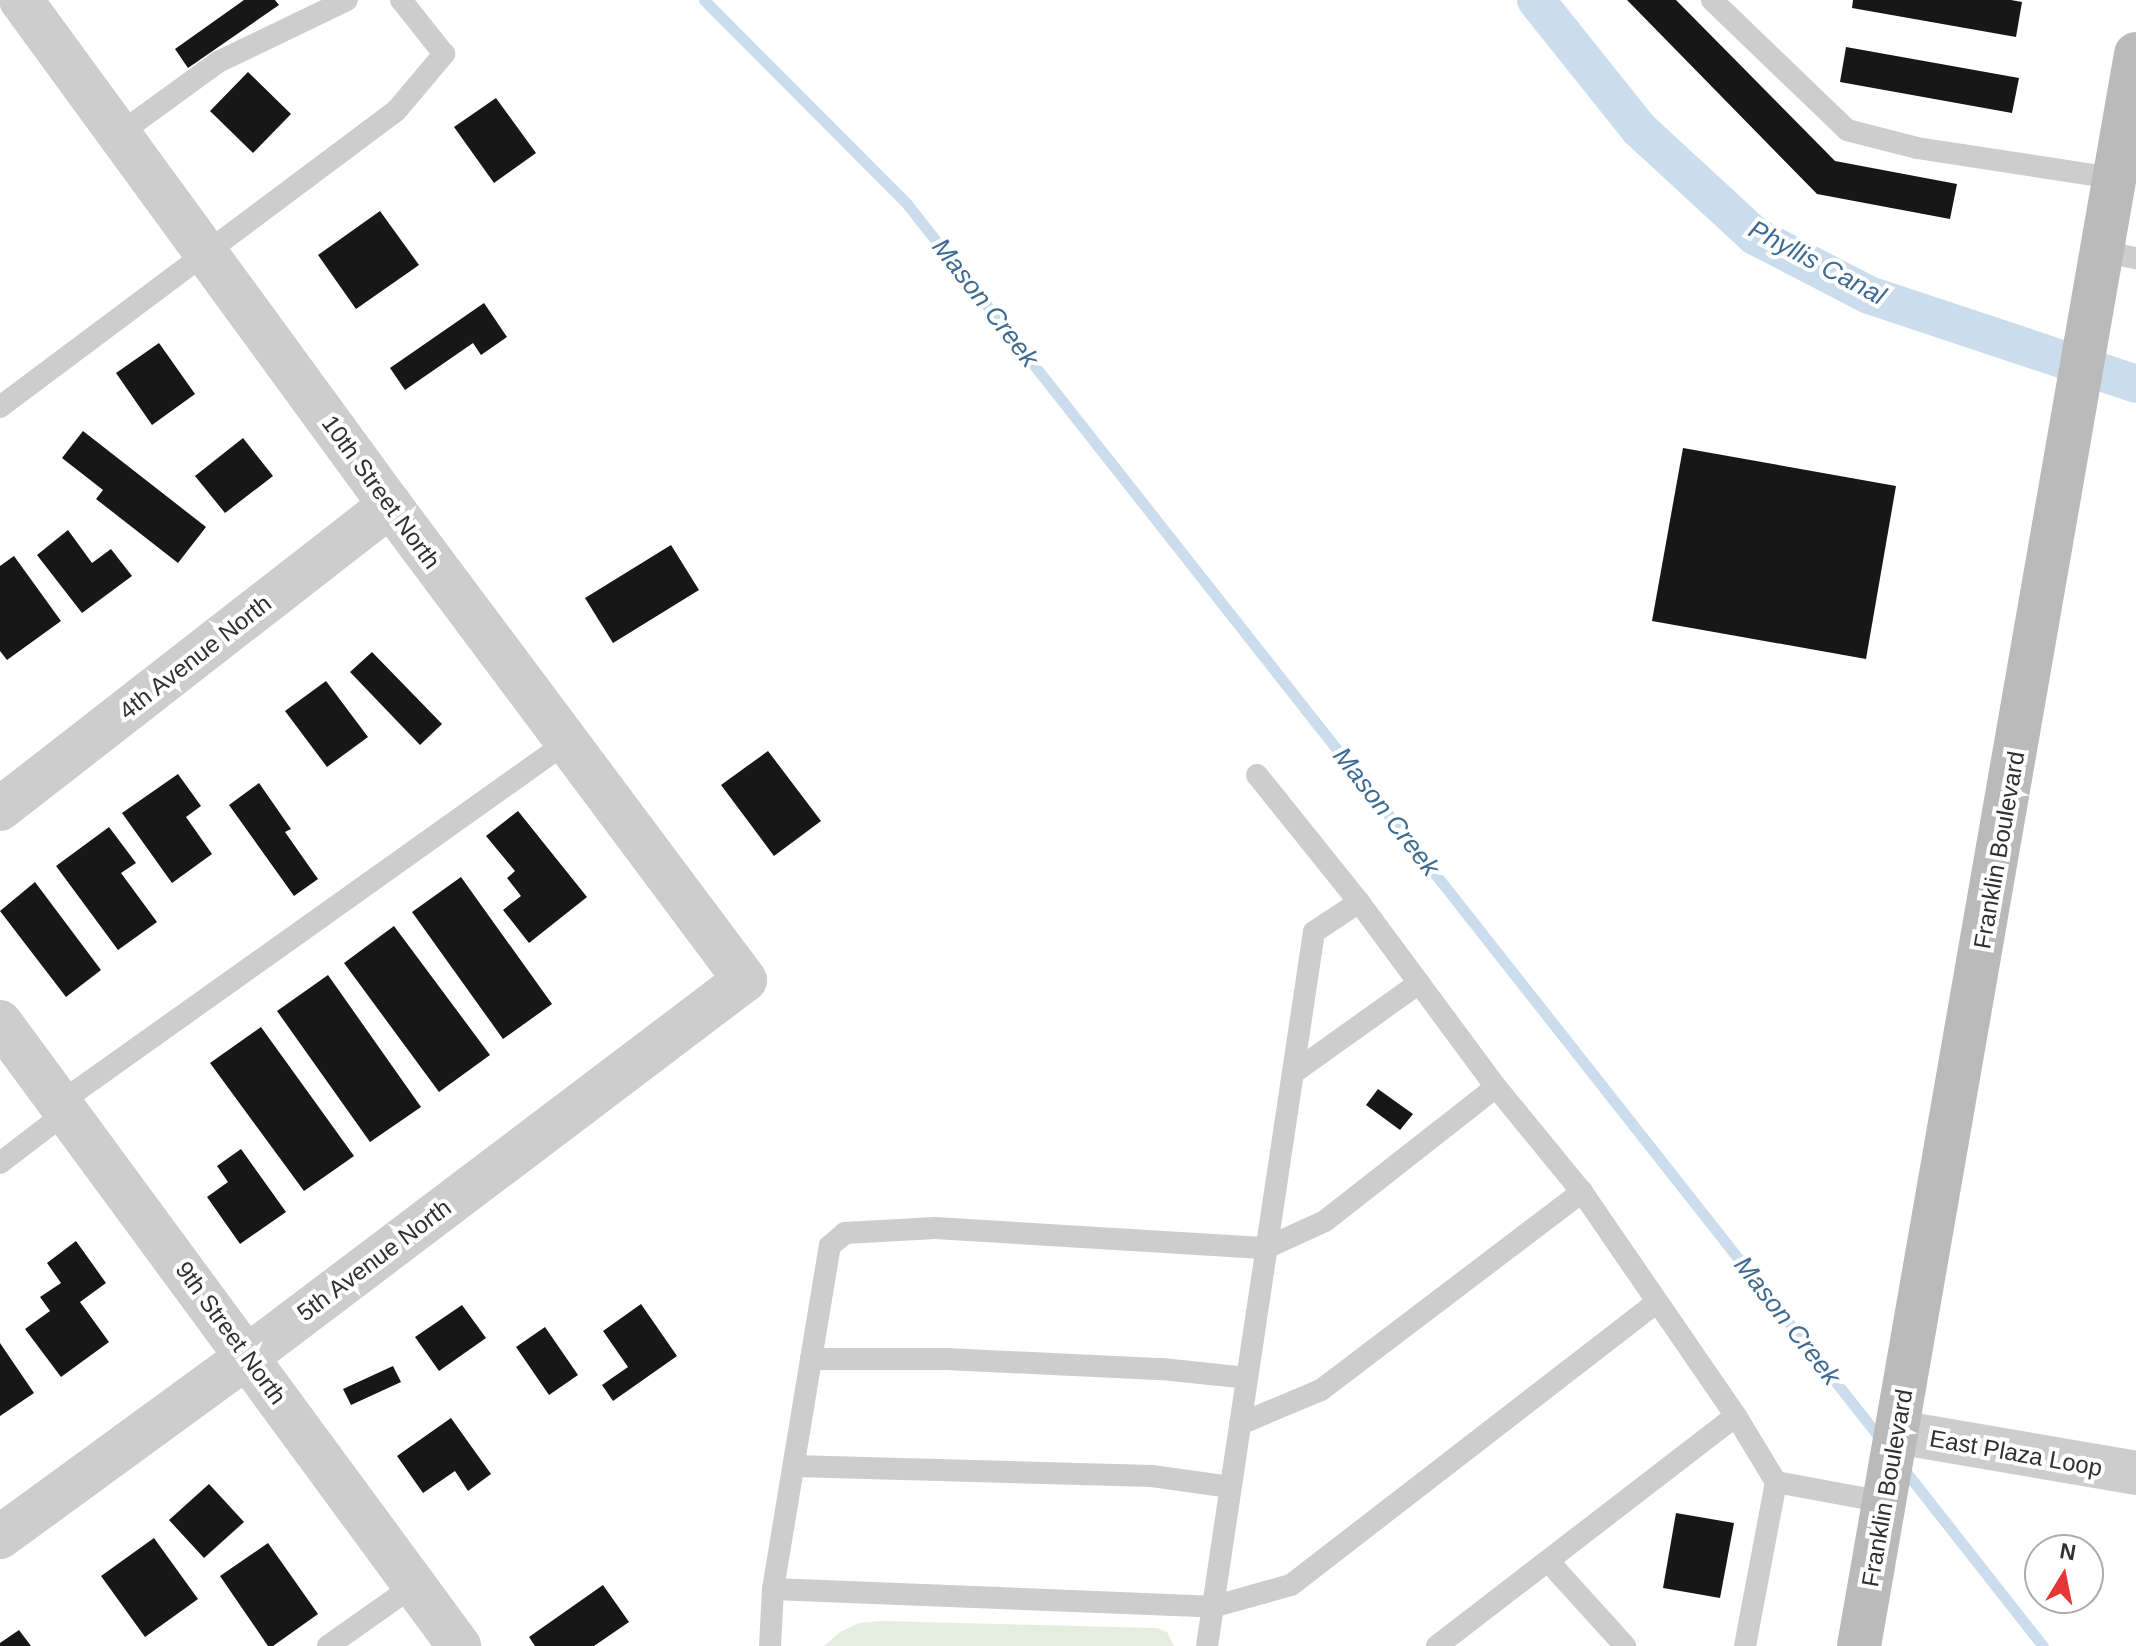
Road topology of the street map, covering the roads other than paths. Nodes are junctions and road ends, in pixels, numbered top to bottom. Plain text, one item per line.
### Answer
1 (21, 0) edge
2 (347, 0) edge
3 (401, 0) edge
4 (1712, 0) edge
5 (2136, 54) edge
6 (119, 134) junction
7 (2114, 178) junction
8 (205, 252) junction
9 (2119, 254) edge
10 (0, 407) edge
11 (390, 505) junction
12 (567, 742) junction
13 (1257, 775) dead end
14 (0, 809) edge
15 (1359, 902) junction
16 (745, 980) joint
17 (1419, 983) junction
18 (0, 1022) edge
19 (1293, 1073) junction
20 (1496, 1087) junction
21 (65, 1107) junction
22 (0, 1163) edge
23 (1582, 1192) junction
24 (1266, 1248) junction
25 (1657, 1302) junction
26 (248, 1356) junction
27 (811, 1359) junction
28 (1247, 1378) junction
29 (1736, 1416) junction
30 (1240, 1424) junction
31 (1897, 1432) junction
32 (794, 1466) junction
33 (2136, 1473) edge
34 (1776, 1482) junction
35 (1230, 1487) junction
36 (1884, 1502) junction
37 (0, 1537) edge
38 (1548, 1561) junction
39 (416, 1584) junction
40 (773, 1589) junction
41 (1212, 1607) junction
42 (328, 1646) edge
43 (459, 1646) edge
44 (770, 1646) edge
45 (1207, 1646) edge
46 (1437, 1646) edge
47 (1625, 1646) edge
48 (1745, 1646) edge
49 (1859, 1646) edge

1 - 6 street, 10th Street North
2 - 6 lane
3 - 8 lane
4 - 7 lane
5 - 7 main road, Franklin Boulevard
6 - 8 street, 10th Street North
7 - 9 main road, Franklin Boulevard
8 - 10 lane
8 - 11 street, 10th Street North
9 - 31 main road, Franklin Boulevard
11 - 12 street, 10th Street North
11 - 14 street, 4th Avenue North
12 - 16 street, 10th Street North
12 - 21 lane
13 - 15 lane
15 - 17 lane
15 - 19 lane
16 - 26 street, 5th Avenue North
17 - 19 lane
17 - 20 lane
18 - 21 street, 9th Street North
19 - 24 lane
20 - 23 lane
20 - 24 lane
21 - 22 lane
21 - 26 street, 9th Street North
23 - 25 lane
23 - 30 lane
24 - 27 lane
24 - 28 lane
25 - 29 lane
25 - 41 lane
26 - 37 street, 5th Avenue North
26 - 39 street, 9th Street North
27 - 28 lane
27 - 32 lane
28 - 30 lane
29 - 34 lane
29 - 38 lane
30 - 35 lane
31 - 33 street, East Plaza Loop
31 - 36 main road, Franklin Boulevard
32 - 35 lane
32 - 40 lane
34 - 36 lane
34 - 48 lane
35 - 41 lane
36 - 49 main road, Franklin Boulevard
38 - 46 lane
38 - 47 lane
39 - 42 lane
39 - 43 street, 9th Street North
40 - 41 lane
40 - 44 lane
41 - 45 lane

